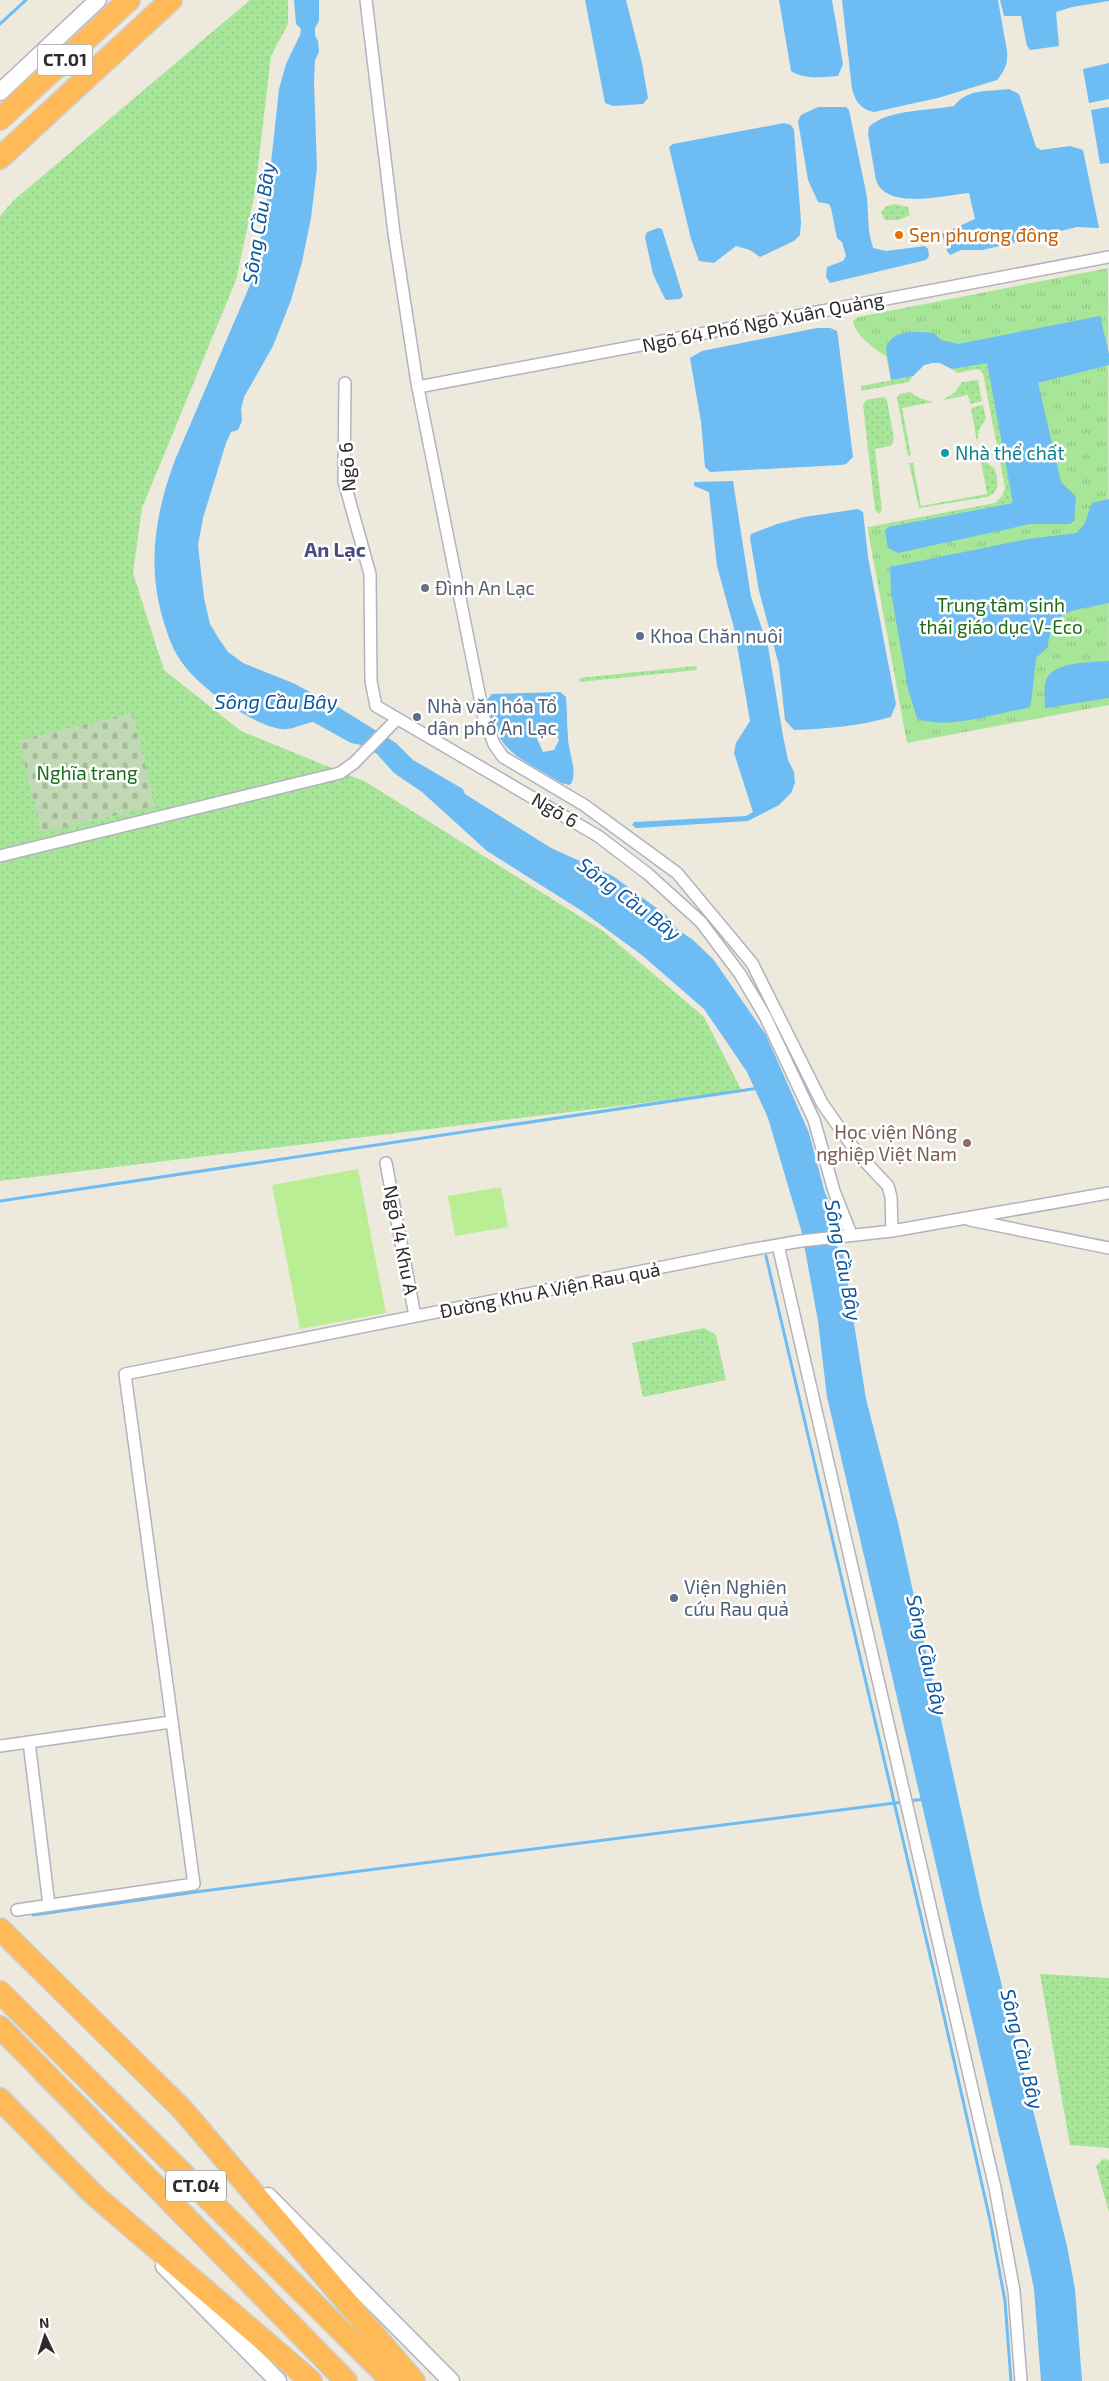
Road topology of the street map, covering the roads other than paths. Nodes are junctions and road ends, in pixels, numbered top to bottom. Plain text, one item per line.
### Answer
1 (98, 0) edge
2 (129, 0) edge
3 (171, 0) edge
4 (366, 0) edge
5 (85, 80) junction
6 (0, 92) edge
7 (0, 119) edge
8 (0, 158) edge
9 (0, 169) edge
10 (1109, 257) edge
11 (345, 383) dead end
12 (418, 386) junction
13 (394, 722) junction
14 (0, 856) edge
15 (386, 1164) dead end
16 (1109, 1194) edge
17 (964, 1218) junction
18 (892, 1231) junction
19 (850, 1234) junction
20 (778, 1245) junction
21 (1109, 1248) edge
22 (415, 1316) junction
23 (171, 1722) junction
24 (29, 1742) junction
25 (0, 1746) edge
26 (49, 1905) junction
27 (17, 1910) dead end
28 (0, 1929) edge
29 (0, 1992) edge
30 (0, 2027) edge
31 (0, 2099) edge
32 (182, 2109) junction
33 (92, 2193) junction
34 (278, 2381) edge
35 (311, 2381) edge
36 (346, 2381) edge
37 (392, 2381) edge
38 (414, 2381) edge
39 (451, 2381) edge
40 (1021, 2381) edge

1 - 6 main road
2 - 7 highway, CT.01
3 - 5 highway, CT.01
4 - 12 street
5 - 8 highway, CT.01
5 - 9 highway
10 - 12 street, Ngõ 64 Phố Ngô Xuân Quảng
11 - 13 street, Ngõ 6
12 - 18 street
13 - 14 street
13 - 19 street, Ngõ 6
15 - 22 street, Ngõ 14 Khu A
16 - 17 street, Đường Khu A Viện Rau quả
17 - 18 street, Đường Khu A Viện Rau quả
17 - 21 street
18 - 19 street, Đường Khu A Viện Rau quả
19 - 20 street, Đường Khu A Viện Rau quả
20 - 22 street, Đường Khu A Viện Rau quả
20 - 40 street
22 - 23 street, Đường Khu A Viện Rau quả
23 - 24 street
23 - 26 street
24 - 25 street
24 - 26 street
26 - 27 street
28 - 32 highway
29 - 37 highway, CT.04
30 - 36 highway, CT.04
31 - 33 highway
32 - 38 highway
32 - 39 main road
33 - 34 main road
33 - 35 highway

